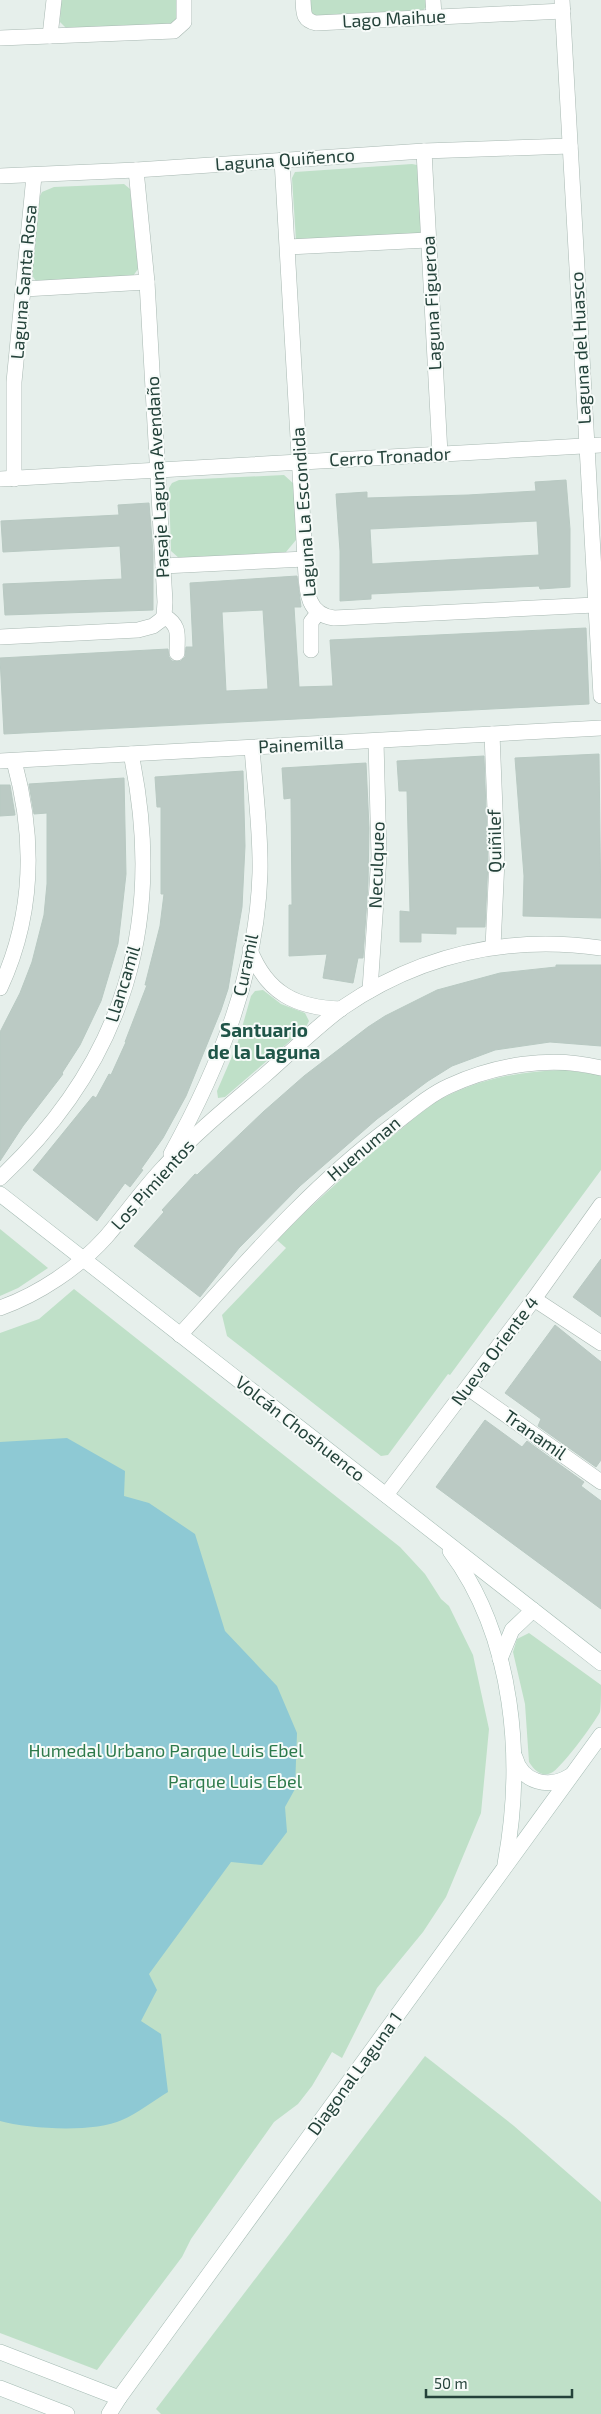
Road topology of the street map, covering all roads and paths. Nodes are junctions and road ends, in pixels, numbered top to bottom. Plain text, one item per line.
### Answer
1 (54, 0) edge
2 (184, 0) edge
3 (303, 0) edge
4 (433, 0) edge
5 (562, 5) edge
6 (434, 16) junction
7 (50, 36) junction
8 (0, 38) edge
9 (570, 146) junction
10 (424, 151) junction
11 (282, 160) junction
12 (136, 170) junction
13 (0, 176) edge
14 (34, 176) junction
15 (428, 240) junction
16 (288, 247) junction
17 (147, 282) junction
18 (24, 289) junction
19 (594, 446) edge
20 (440, 454) junction
21 (300, 462) junction
22 (157, 469) junction
23 (7, 479) edge
24 (305, 559) junction
25 (163, 566) junction
26 (595, 605) junction
27 (318, 613) junction
28 (164, 616) junction
29 (0, 637) edge
30 (311, 650) dead end
31 (177, 653) dead end
32 (601, 696) edge
33 (601, 728) edge
34 (492, 734) junction
35 (376, 741) junction
36 (252, 748) junction
37 (131, 754) junction
38 (7, 761) edge
39 (493, 947) junction
40 (601, 948) edge
41 (250, 950) junction
42 (0, 988) edge
43 (370, 990) junction
44 (341, 1009) junction
45 (601, 1068) edge
46 (164, 1166) junction
47 (0, 1178) edge
48 (0, 1194) edge
49 (601, 1205) edge
50 (82, 1259) junction
51 (534, 1299) junction
52 (0, 1308) edge
53 (180, 1335) junction
54 (601, 1343) edge
55 (468, 1388) junction
56 (601, 1482) edge
57 (386, 1496) junction
58 (440, 1538) junction
59 (533, 1610) junction
60 (500, 1661) junction
61 (601, 1663) edge
62 (601, 1735) edge
63 (514, 1753) junction
64 (576, 1769) junction
65 (504, 1869) junction
66 (0, 2352) edge
67 (0, 2388) edge
68 (119, 2398) junction
69 (67, 2414) edge
70 (109, 2414) edge

1 - 7 street
2 - 7 street
3 - 6 street, Lago Maihue
4 - 6 street
5 - 6 street, Lago Maihue
5 - 9 street, Laguna del Huasco
7 - 8 street
9 - 10 street, Laguna Quiñenco
9 - 19 street, Laguna del Huasco
10 - 11 street, Laguna Quiñenco
10 - 15 street, Laguna Figueroa
11 - 12 street, Laguna Quiñenco
11 - 16 street, Laguna La Escondida
12 - 14 street, Laguna Quiñenco
12 - 17 street, Pasaje Laguna Avendaño
13 - 14 street, Laguna Quiñenco
14 - 18 street, Laguna Santa Rosa
15 - 16 street
15 - 20 street, Laguna Figueroa
16 - 21 street, Laguna La Escondida
17 - 18 street
17 - 22 street, Pasaje Laguna Avendaño
18 - 23 street, Laguna Santa Rosa
19 - 20 street, Cerro Tronador
19 - 26 street, Laguna del Huasco
20 - 21 street, Cerro Tronador
21 - 22 street, Cerro Tronador
21 - 24 street, Laguna La Escondida
22 - 23 street, Cerro Tronador
22 - 25 street, Pasaje Laguna Avendaño
24 - 25 street
24 - 27 street, Laguna La Escondida
25 - 28 street, Pasaje Laguna Avendaño
26 - 27 street, Laguna La Escondida
26 - 32 street, Laguna del Huasco
27 - 30 street
28 - 29 street
28 - 31 street
33 - 34 street, Painemilla
34 - 35 street, Painemilla
34 - 39 street, Quiñilef
35 - 36 street, Painemilla
35 - 43 street, Neculqueo
36 - 37 street, Painemilla
36 - 41 street, Curamil
37 - 38 street, Painemilla
37 - 47 street, Llancamil
38 - 42 street
39 - 40 street, Los Pimientos
39 - 43 street, Los Pimientos
41 - 44 street
41 - 46 street, Curamil
43 - 44 street, Los Pimientos
44 - 46 street, Los Pimientos
45 - 53 street, Huenuman
46 - 50 street, Los Pimientos
48 - 50 street, Volcán Choshuenco
49 - 51 street, Nueva Oriente 4
50 - 52 street, Los Pimientos
50 - 53 street, Volcán Choshuenco
51 - 54 street
51 - 55 street, Nueva Oriente 4
53 - 57 street, Volcán Choshuenco
55 - 56 street, Tranamil
55 - 57 street, Nueva Oriente 4
57 - 58 street, Volcán Choshuenco
58 - 59 street, Volcán Choshuenco
58 - 60 street
59 - 60 street
59 - 61 street, Volcán Choshuenco
60 - 63 street
62 - 64 street, Diagonal Laguna 1
63 - 64 street
63 - 65 street
64 - 65 street, Diagonal Laguna 1
65 - 68 street, Diagonal Laguna 1
66 - 68 street
67 - 69 street
68 - 70 street, Diagonal Laguna 1

